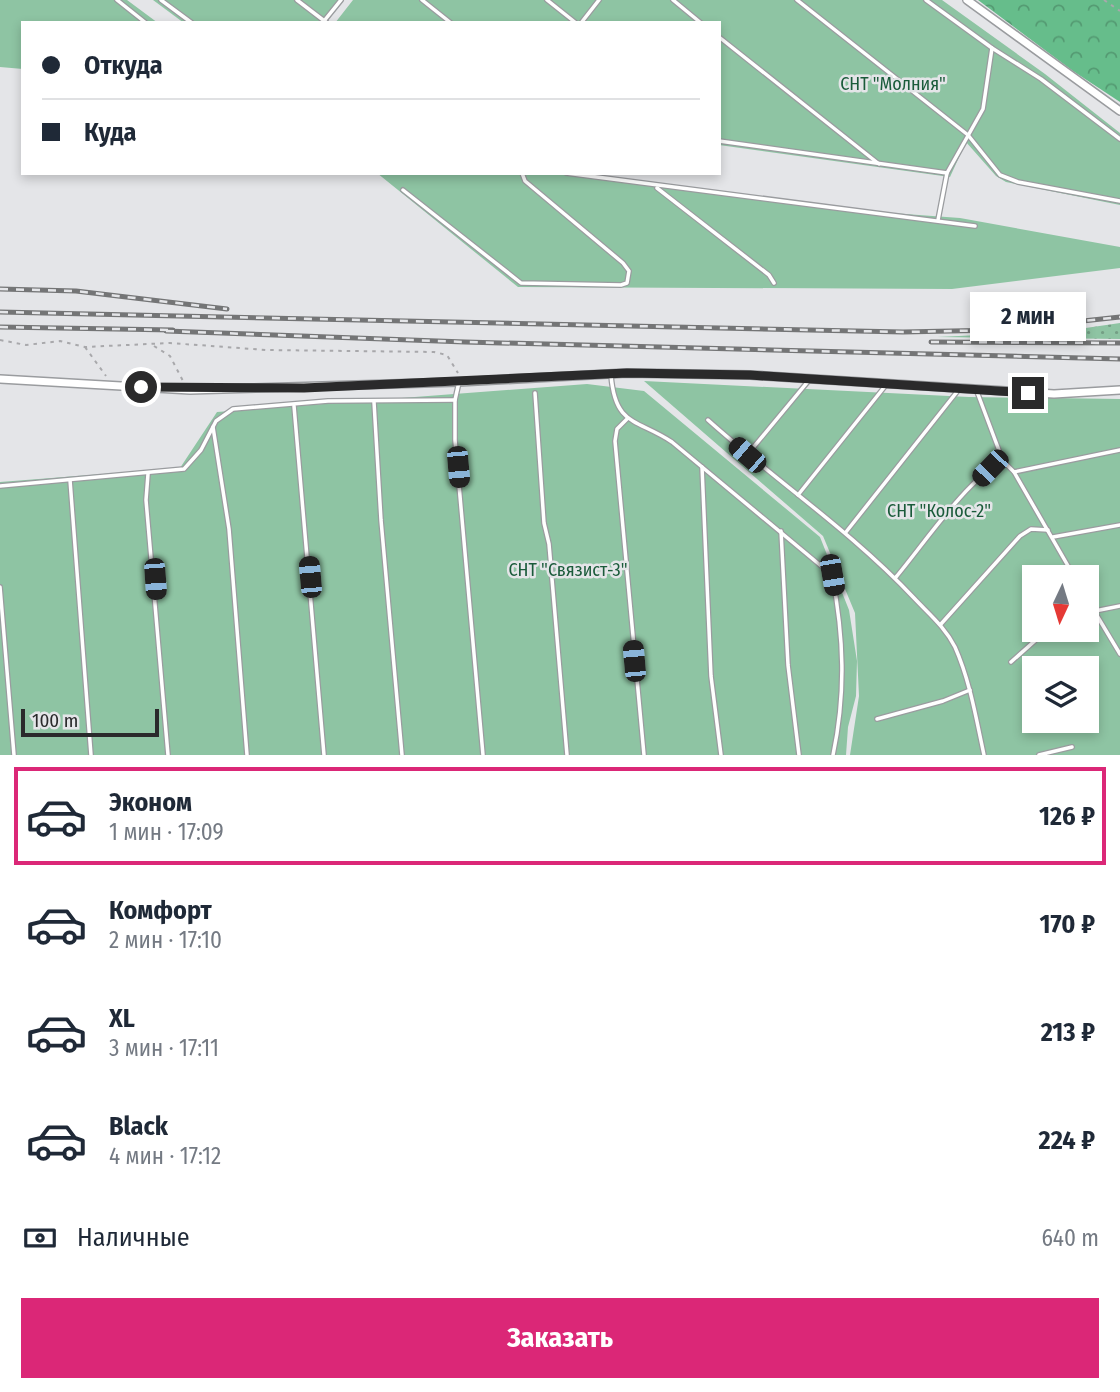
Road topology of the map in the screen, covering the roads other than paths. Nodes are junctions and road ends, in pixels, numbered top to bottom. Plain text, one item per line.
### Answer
1 (117, 0) edge
2 (161, 0) edge
3 (297, 0) edge
4 (341, 0) edge
5 (422, 0) edge
6 (547, 0) edge
7 (599, 0) edge
8 (673, 0) edge
9 (797, 0) edge
10 (926, 0) edge
11 (967, 0) edge
12 (143, 21) edge
13 (189, 21) edge
14 (324, 21) edge
15 (326, 21) edge
16 (448, 21) edge
17 (575, 21) edge
18 (580, 21) edge
19 (699, 21) edge
20 (721, 39) edge
21 (992, 48) junction
22 (1120, 111) edge
23 (968, 135) junction
24 (1120, 139) edge
25 (721, 141) edge
26 (881, 166) junction
27 (947, 173) junction
28 (523, 175) edge
29 (580, 175) edge
30 (655, 186) junction
31 (403, 190) dead end
32 (1120, 201) edge
33 (938, 220) junction
34 (975, 226) dead end
35 (774, 284) dead end
36 (611, 373) junction
37 (0, 379) edge
38 (810, 379) junction
39 (459, 383) junction
40 (887, 384) junction
41 (960, 388) junction
42 (976, 389) junction
43 (1120, 390) edge
44 (535, 393) dead end
45 (455, 400) junction
46 (374, 402) junction
47 (295, 406) junction
48 (628, 418) junction
49 (708, 420) dead end
50 (213, 427) junction
51 (1120, 450) edge
52 (747, 455) junction
53 (1003, 461) junction
54 (702, 467) junction
55 (1014, 472) junction
56 (148, 474) junction
57 (70, 480) junction
58 (0, 486) edge
59 (798, 495) junction
60 (1120, 525) edge
61 (1048, 530) junction
62 (781, 531) junction
63 (846, 532) junction
64 (1052, 537) junction
65 (1068, 565) edge
66 (896, 578) junction
67 (0, 587) edge
68 (1120, 606) edge
69 (1099, 610) edge
70 (1099, 619) edge
71 (941, 625) junction
72 (1034, 642) edge
73 (1120, 654) edge
74 (1011, 662) dead end
75 (970, 690) junction
76 (877, 719) dead end
77 (1072, 747) dead end
78 (14, 755) edge
79 (91, 755) edge
80 (168, 755) edge
81 (247, 755) edge
82 (324, 755) edge
83 (402, 755) edge
84 (483, 755) edge
85 (567, 755) edge
86 (644, 755) edge
87 (721, 755) edge
88 (799, 755) edge
89 (833, 755) edge
90 (984, 755) edge
91 (1039, 755) edge

1 - 12 lane
2 - 13 lane
3 - 14 lane
4 - 15 lane
5 - 16 lane
6 - 17 lane
7 - 18 lane
8 - 19 lane
9 - 23 lane
10 - 21 lane
11 - 22 street
20 - 26 lane
21 - 23 lane
21 - 24 lane
23 - 27 lane
23 - 32 lane
25 - 26 lane
26 - 27 lane
27 - 33 lane
28 - 31 lane
29 - 30 lane
30 - 33 lane
30 - 35 lane
33 - 34 lane
36 - 38 street
36 - 39 street
36 - 48 lane
37 - 39 street
38 - 40 street
38 - 52 lane
39 - 45 lane
40 - 41 street
40 - 59 lane
41 - 42 street
41 - 63 lane
42 - 43 street
42 - 53 lane
44 - 85 lane
45 - 46 lane
45 - 84 lane
46 - 47 lane
46 - 83 lane
47 - 50 lane
47 - 82 lane
48 - 54 lane
48 - 86 lane
49 - 52 lane
50 - 56 lane
50 - 81 lane
51 - 55 lane
52 - 59 lane
53 - 55 lane
53 - 66 lane
54 - 62 lane
54 - 87 lane
55 - 61 lane
56 - 57 lane
56 - 80 lane
57 - 58 lane
57 - 79 lane
59 - 63 lane
60 - 64 lane
61 - 64 lane
61 - 71 lane
62 - 88 lane
62 - 89 lane
63 - 66 lane
64 - 65 lane
66 - 71 lane
67 - 78 lane
68 - 69 lane
70 - 73 lane
71 - 75 lane
72 - 74 lane
75 - 76 lane
75 - 90 lane
77 - 91 lane

